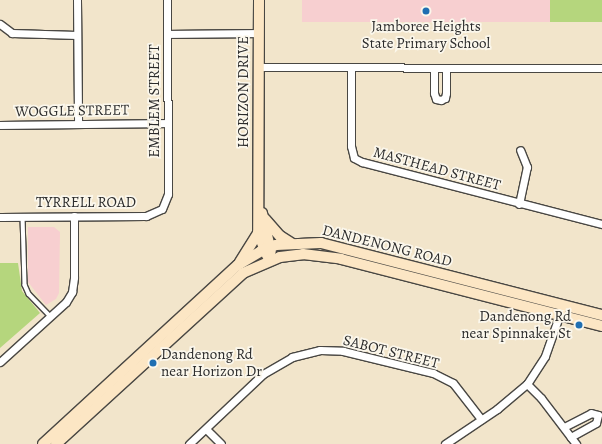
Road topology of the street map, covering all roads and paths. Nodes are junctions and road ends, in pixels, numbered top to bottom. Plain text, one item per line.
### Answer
1 (77, 0) edge
2 (167, 0) edge
3 (259, 0) edge
4 (0, 24) edge
5 (259, 33) junction
6 (167, 34) junction
7 (77, 35) junction
8 (259, 67) junction
9 (351, 67) junction
10 (434, 68) junction
11 (446, 68) junction
12 (602, 68) edge
13 (78, 124) junction
14 (168, 124) junction
15 (0, 125) edge
16 (520, 150) dead end
17 (258, 185) junction
18 (167, 201) joint
19 (518, 204) junction
20 (74, 216) junction
21 (262, 216) junction
22 (0, 217) edge
23 (23, 217) junction
24 (602, 224) edge
25 (258, 233) junction
26 (291, 243) junction
27 (267, 248) junction
28 (270, 260) junction
29 (238, 265) junction
30 (563, 305) junction
31 (560, 315) junction
32 (602, 315) edge
33 (50, 316) junction
34 (602, 326) edge
35 (0, 362) edge
36 (527, 384) junction
37 (481, 419) junction
38 (564, 427) junction
39 (206, 429) junction
40 (571, 436) junction
41 (43, 444) edge
42 (56, 444) edge
43 (189, 444) edge
44 (221, 444) edge
45 (445, 444) edge
46 (576, 444) edge

1 - 7 street
2 - 6 street, EMBLEM STREET
3 - 5 main road, HORIZON DRIVE
4 - 7 street
5 - 6 street
5 - 8 main road, HORIZON DRIVE
6 - 14 street, EMBLEM STREET
7 - 13 street
8 - 9 street
8 - 17 main road, HORIZON DRIVE
9 - 10 street
9 - 19 street, MASTHEAD STREET
10 - 11 street
10 - 11 street
11 - 12 street
13 - 14 street, WOGGLE STREET
13 - 15 street, WOGGLE STREET
14 - 18 street, EMBLEM STREET
16 - 19 street
17 - 21 main road, HORIZON DRIVE
17 - 25 main road, HORIZON DRIVE
18 - 20 street, TYRRELL ROAD
19 - 24 street, MASTHEAD STREET
20 - 23 street, TYRRELL ROAD
20 - 33 street
21 - 26 main road
21 - 27 main road, HORIZON DRIVE
22 - 23 street, TYRRELL ROAD
23 - 33 lane
25 - 27 main road, HORIZON DRIVE
25 - 29 main road
26 - 27 main road, DANDENONG ROAD
26 - 30 main road, DANDENONG ROAD
27 - 28 main road, HORIZON DRIVE
27 - 29 main road, DANDENONG ROAD
28 - 31 main road, DANDENONG ROAD
28 - 42 main road, DANDENONG ROAD
29 - 41 main road, DANDENONG ROAD
30 - 31 street
30 - 32 main road, DANDENONG ROAD
31 - 34 main road, DANDENONG ROAD
31 - 36 street
33 - 35 street
36 - 37 street
36 - 38 street
37 - 39 street, SABOT STREET
37 - 45 street
38 - 40 street
38 - 40 street
39 - 43 street, SABOT STREET
39 - 44 street
40 - 46 street

